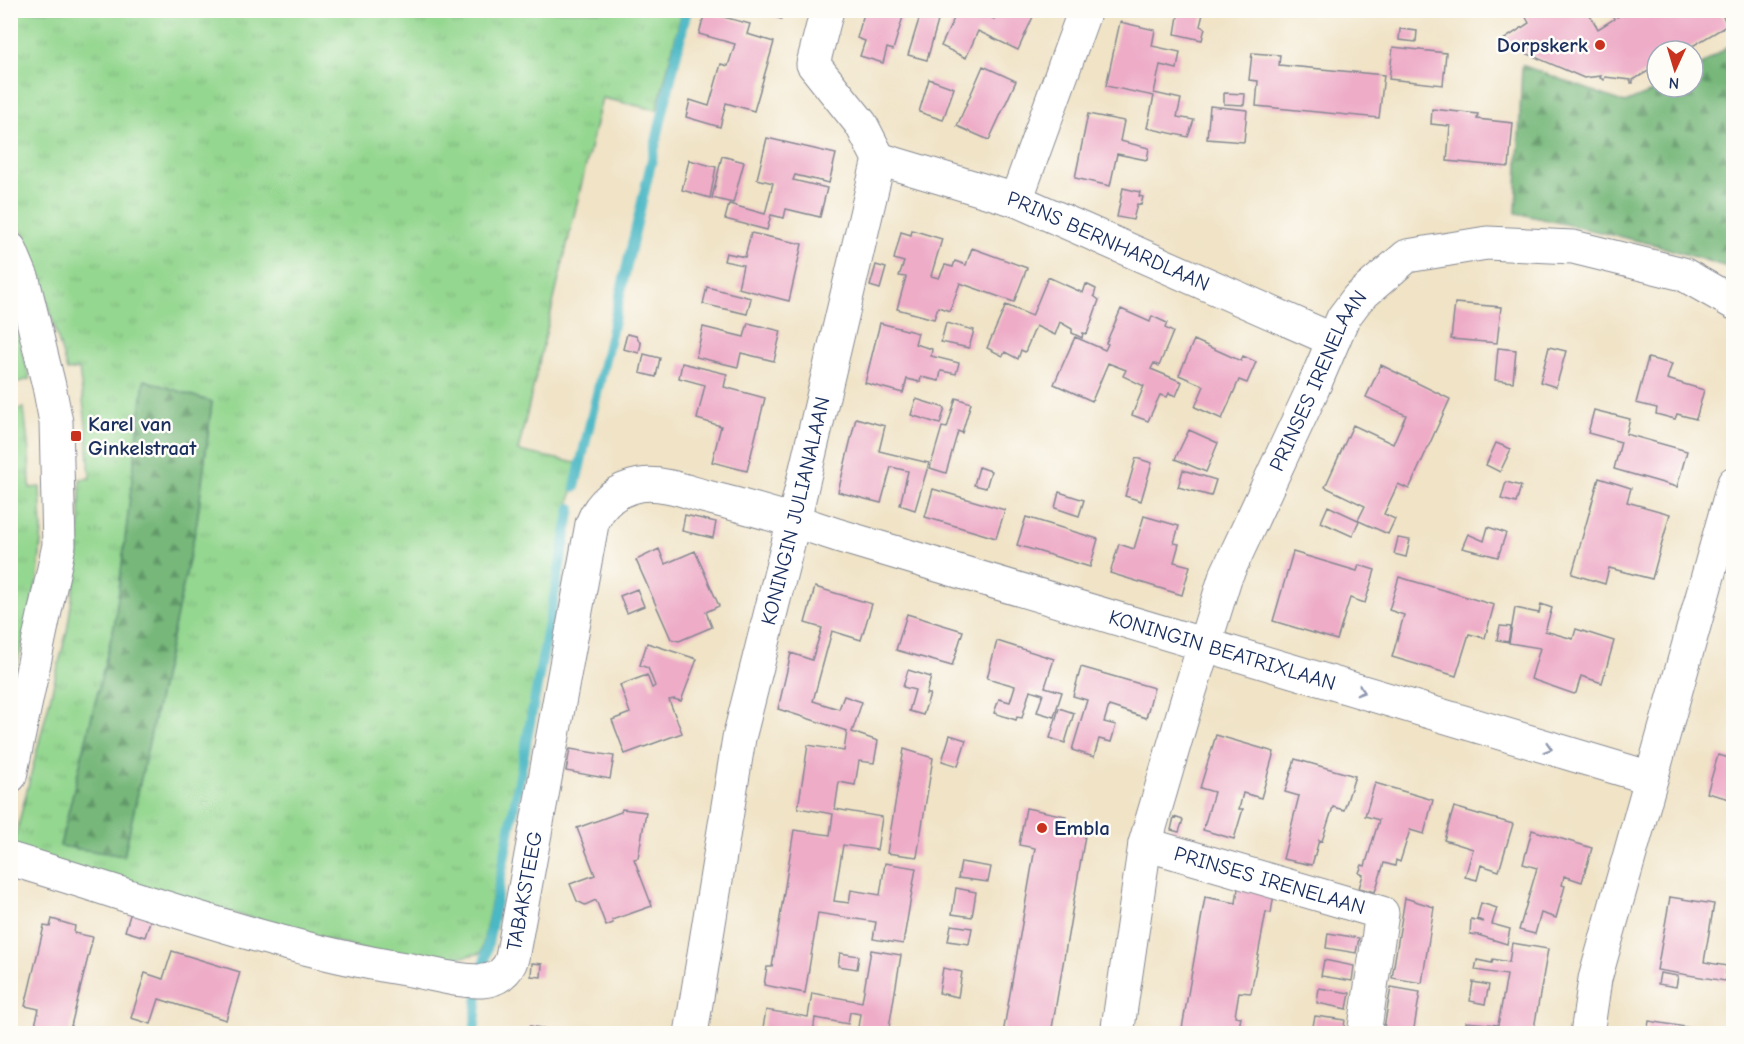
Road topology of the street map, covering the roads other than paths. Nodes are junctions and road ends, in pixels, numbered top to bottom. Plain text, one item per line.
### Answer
1 (827, 10) edge
2 (1085, 10) edge
3 (879, 159) junction
4 (1016, 200) junction
5 (10, 249) edge
6 (1734, 303) edge
7 (1333, 340) junction
8 (1734, 483) edge
9 (794, 520) junction
10 (1204, 645) junction
11 (10, 776) edge
12 (1651, 778) junction
13 (1145, 844) junction
14 (10, 859) edge
15 (691, 1034) edge
16 (1117, 1034) edge
17 (1364, 1034) edge
18 (1587, 1034) edge

1 - 3 street
2 - 4 street
3 - 4 street, PRINS BERNHARDLAAN
3 - 9 street, KONINGIN JULIANALAAN
4 - 7 street, PRINS BERNHARDLAAN
5 - 11 street
6 - 7 street, PRINSES IRENELAAN
7 - 10 street, PRINSES IRENELAAN
8 - 12 street
9 - 10 street, KONINGIN BEATRIXLAAN
9 - 14 street, TABAKSTEEG
9 - 15 street, KONINGIN JULIANALAAN
10 -> 12 street, KONINGIN BEATRIXLAAN
10 - 13 street, PRINSES IRENELAAN
12 - 18 street
13 - 16 street, PRINSES IRENELAAN
13 - 17 street, PRINSES IRENELAAN

